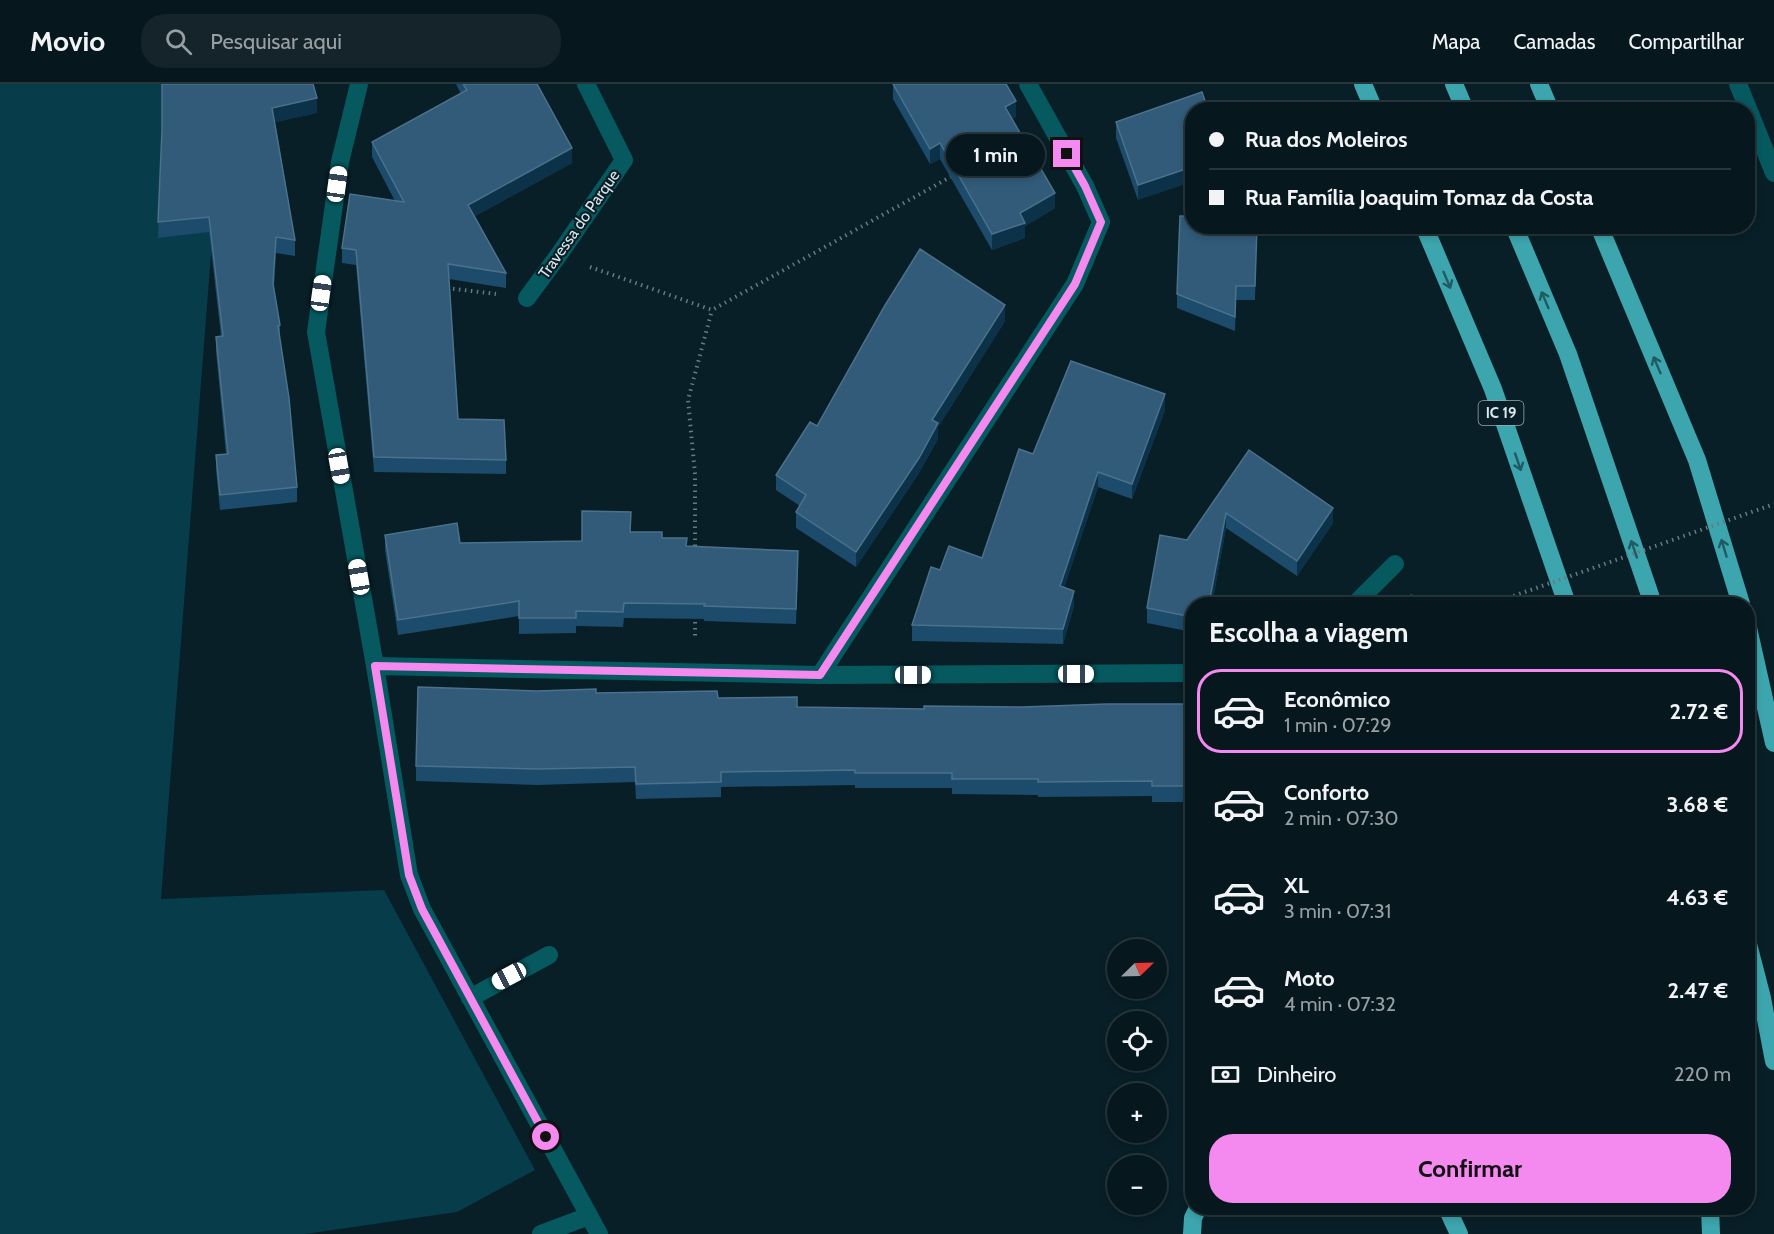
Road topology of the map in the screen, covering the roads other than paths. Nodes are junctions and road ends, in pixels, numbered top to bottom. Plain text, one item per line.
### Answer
1 (359, 84) edge
2 (586, 84) edge
3 (1028, 84) edge
4 (1363, 84) edge
5 (1454, 84) edge
6 (1539, 84) edge
7 (1738, 84) edge
8 (1371, 102) edge
9 (1462, 102) edge
10 (1547, 102) edge
11 (1745, 102) edge
12 (1755, 126) edge
13 (1774, 173) edge
14 (1427, 234) edge
15 (1517, 234) edge
16 (1602, 234) edge
17 (527, 298) road end
18 (1395, 564) dead end
19 (1362, 597) edge
20 (1565, 597) edge
21 (1651, 597) edge
22 (1739, 597) edge
23 (1755, 659) edge
24 (375, 666) junction
25 (1185, 673) edge
26 (820, 675) junction
27 (1774, 743) edge
28 (549, 955) dead end
29 (1755, 971) edge
30 (470, 998) junction
31 (1774, 1061) edge
32 (1194, 1215) edge
33 (1450, 1215) edge
34 (1710, 1215) edge
35 (589, 1216) junction
36 (541, 1234) edge
37 (599, 1234) edge
38 (1192, 1234) edge
39 (1459, 1234) edge
40 (1711, 1234) edge

1 - 24 street
2 - 17 street, Travessa do Parque
3 - 26 street
4 - 8 highway
5 - 9 highway
6 - 10 highway
7 - 11 street
12 - 13 street
14 -> 20 highway, IC 19
21 -> 15 highway
22 -> 16 highway
18 - 19 street
23 - 27 highway
24 - 26 street
24 - 30 street
25 - 26 street
28 - 30 street
29 - 31 highway
30 - 35 street
32 - 38 highway
33 - 39 highway
34 - 40 highway
35 - 36 street
35 - 37 street

